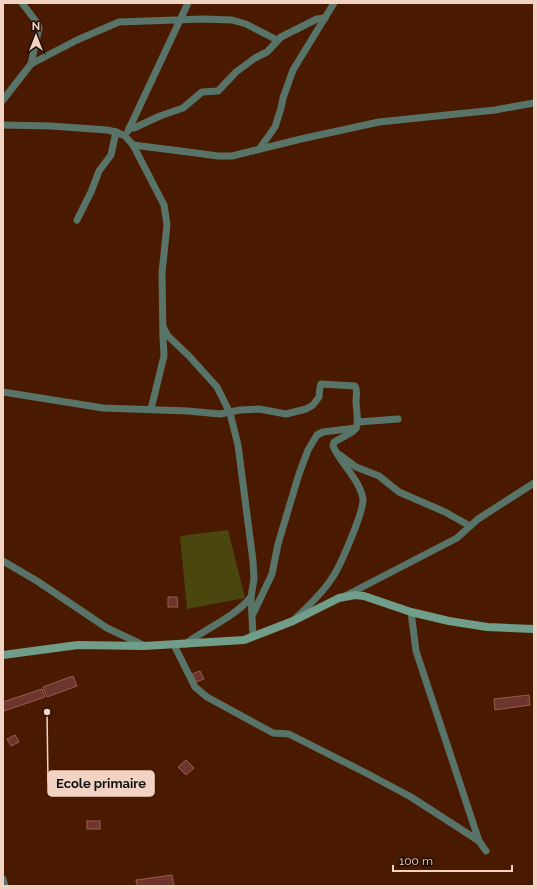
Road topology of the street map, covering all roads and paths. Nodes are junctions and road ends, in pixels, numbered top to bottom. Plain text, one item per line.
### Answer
1 (22, 3) edge
2 (188, 3) edge
3 (334, 3) edge
4 (324, 18) junction
5 (179, 21) junction
6 (278, 40) junction
7 (31, 64) junction
8 (3, 100) edge
9 (534, 103) edge
10 (3, 125) edge
11 (129, 128) junction
12 (116, 132) junction
13 (125, 136) junction
14 (133, 145) junction
15 (260, 148) junction
16 (77, 220) dead end
17 (163, 327) junction
18 (3, 392) edge
19 (151, 410) junction
20 (230, 413) junction
21 (398, 419) dead end
22 (358, 425) junction
23 (335, 451) junction
24 (534, 483) edge
25 (470, 526) junction
26 (3, 561) edge
27 (251, 597) junction
28 (339, 598) junction
29 (411, 612) junction
30 (252, 616) junction
31 (293, 621) junction
32 (534, 629) edge
33 (253, 636) junction
34 (184, 644) junction
35 (174, 645) junction
36 (144, 646) junction
37 (3, 655) edge
38 (479, 841) junction
39 (486, 851) dead end
40 (3, 879) edge
41 (5, 886) edge

1 - 7 street
2 - 5 street
3 - 4 street
4 - 6 street
4 - 15 street
5 - 6 street
5 - 7 street
5 - 11 street
6 - 11 street
7 - 8 street
9 - 15 street
10 - 12 street
11 - 13 street
12 - 13 street
12 - 16 street
13 - 14 street
14 - 15 street
14 - 17 street
17 - 19 street
17 - 20 street
18 - 19 street
19 - 20 street
20 - 22 street
20 - 27 street
21 - 22 street
22 - 23 street
22 - 30 street
23 - 25 street
23 - 31 street
24 - 25 street
25 - 28 street
26 - 36 street
27 - 30 street
27 - 34 street
28 - 29 street
28 - 31 street
29 - 32 street
29 - 38 street
30 - 33 street
31 - 33 street
33 - 34 street
34 - 35 street
35 - 36 street
35 - 38 street
36 - 37 street
38 - 39 street
40 - 41 street

